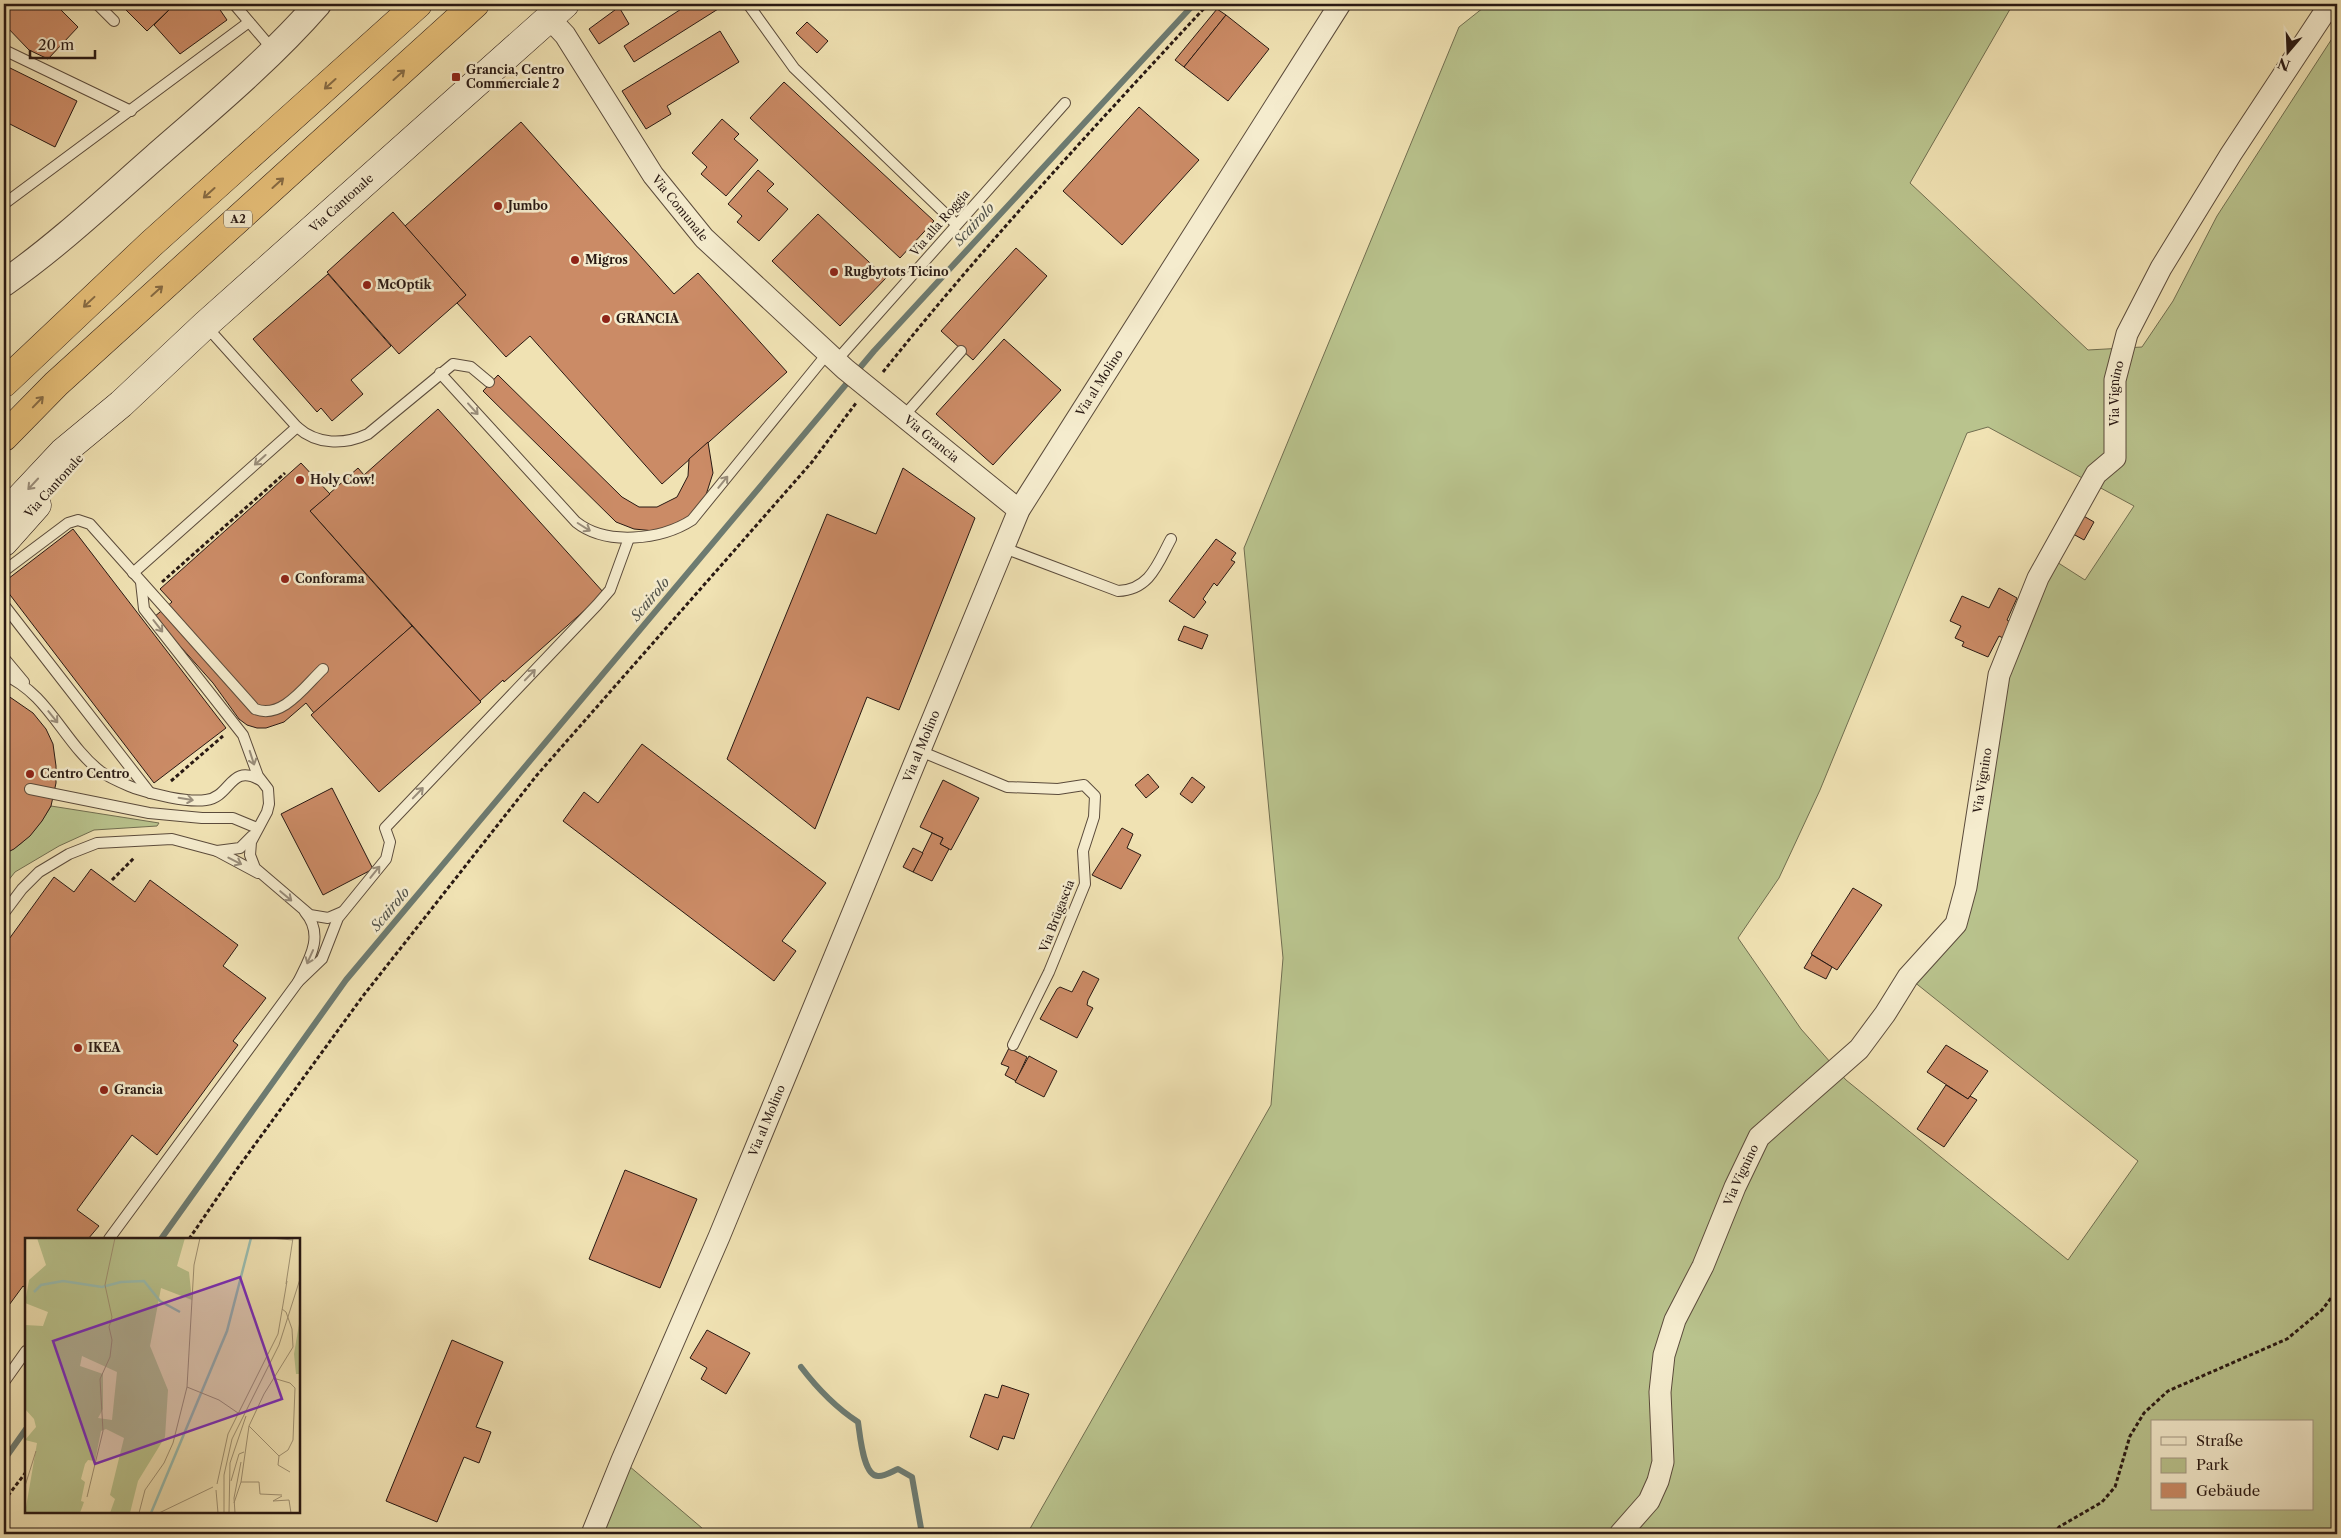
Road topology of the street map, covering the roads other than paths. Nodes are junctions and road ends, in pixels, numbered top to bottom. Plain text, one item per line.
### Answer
1 (98, 4) edge
2 (234, 4) edge
3 (318, 4) edge
4 (418, 4) edge
5 (475, 4) edge
6 (748, 4) edge
7 (1340, 4) edge
8 (2330, 4) edge
9 (557, 11) edge
10 (114, 22) dead end
11 (249, 22) junction
12 (4, 50) edge
13 (273, 50) junction
14 (1065, 103) dead end
15 (131, 111) junction
16 (4, 204) edge
17 (956, 224) junction
18 (9, 272) edge
19 (206, 325) junction
20 (961, 351) dead end
21 (836, 361) junction
22 (440, 373) junction
23 (489, 382) dead end
24 (4, 383) edge
25 (121, 404) junction
26 (903, 417) junction
27 (297, 427) junction
28 (4, 437) edge
29 (1019, 510) junction
30 (4, 515) edge
31 (629, 538) junction
32 (1171, 539) dead end
33 (4, 542) edge
34 (1004, 548) junction
35 (4, 571) edge
36 (133, 573) junction
37 (141, 582) junction
38 (4, 605) edge
39 (4, 658) edge
40 (323, 669) dead end
41 (4, 675) edge
42 (33, 693) junction
43 (920, 751) junction
44 (260, 780) junction
45 (30, 789) dead end
46 (150, 793) junction
47 (255, 831) junction
48 (216, 851) junction
49 (260, 874) junction
50 (345, 910) junction
51 (305, 912) junction
52 (4, 913) edge
53 (298, 982) junction
54 (1013, 1045) dead end
55 (110, 1238) edge
56 (25, 1352) edge
57 (4, 1382) edge
58 (592, 1534) edge
59 (1620, 1534) edge

1 - 10 lane
2 - 11 lane
3 - 13 street
4 -> 24 highway
28 -> 5 highway, A2
6 - 17 lane
7 - 29 street, Via al Molino
8 - 59 street, Via Vignino
9 - 19 main road, Via Cantonale
9 - 21 street, Via Comunale
11 - 13 lane
11 - 15 lane
12 - 15 lane
13 - 18 street
14 - 17 lane, Via alla Roggia
15 - 16 lane
17 - 21 lane, Via alla Roggia
19 - 25 main road, Via Cantonale
19 - 27 lane
20 - 26 lane
21 - 26 street, Via Grancia
31 -> 21 lane, Via alla Roggia
22 - 23 lane
22 - 27 lane
22 -> 31 lane, Via alla Roggia
25 -> 30 main road, Via Cantonale
25 - 33 main road, Via Cantonale
26 - 29 street, Via Grancia
27 -> 36 lane
29 - 34 street, Via al Molino
50 -> 31 lane
32 - 34 lane
34 - 43 street, Via al Molino
35 - 36 lane
36 - 37 lane
37 - 40 lane
37 -> 44 lane
38 - 46 lane
39 - 42 lane
41 - 42 lane
42 -> 46 lane
43 - 54 lane, Via Brügascia
43 - 58 street, Via al Molino
46 -> 44 lane
44 - 47 lane
45 - 47 lane
47 - 48 lane
47 - 49 lane
48 -> 49 lane
48 - 52 lane
49 -> 51 lane
50 - 51 lane
50 - 53 lane
51 -> 53 lane
53 - 55 lane
56 - 57 lane

